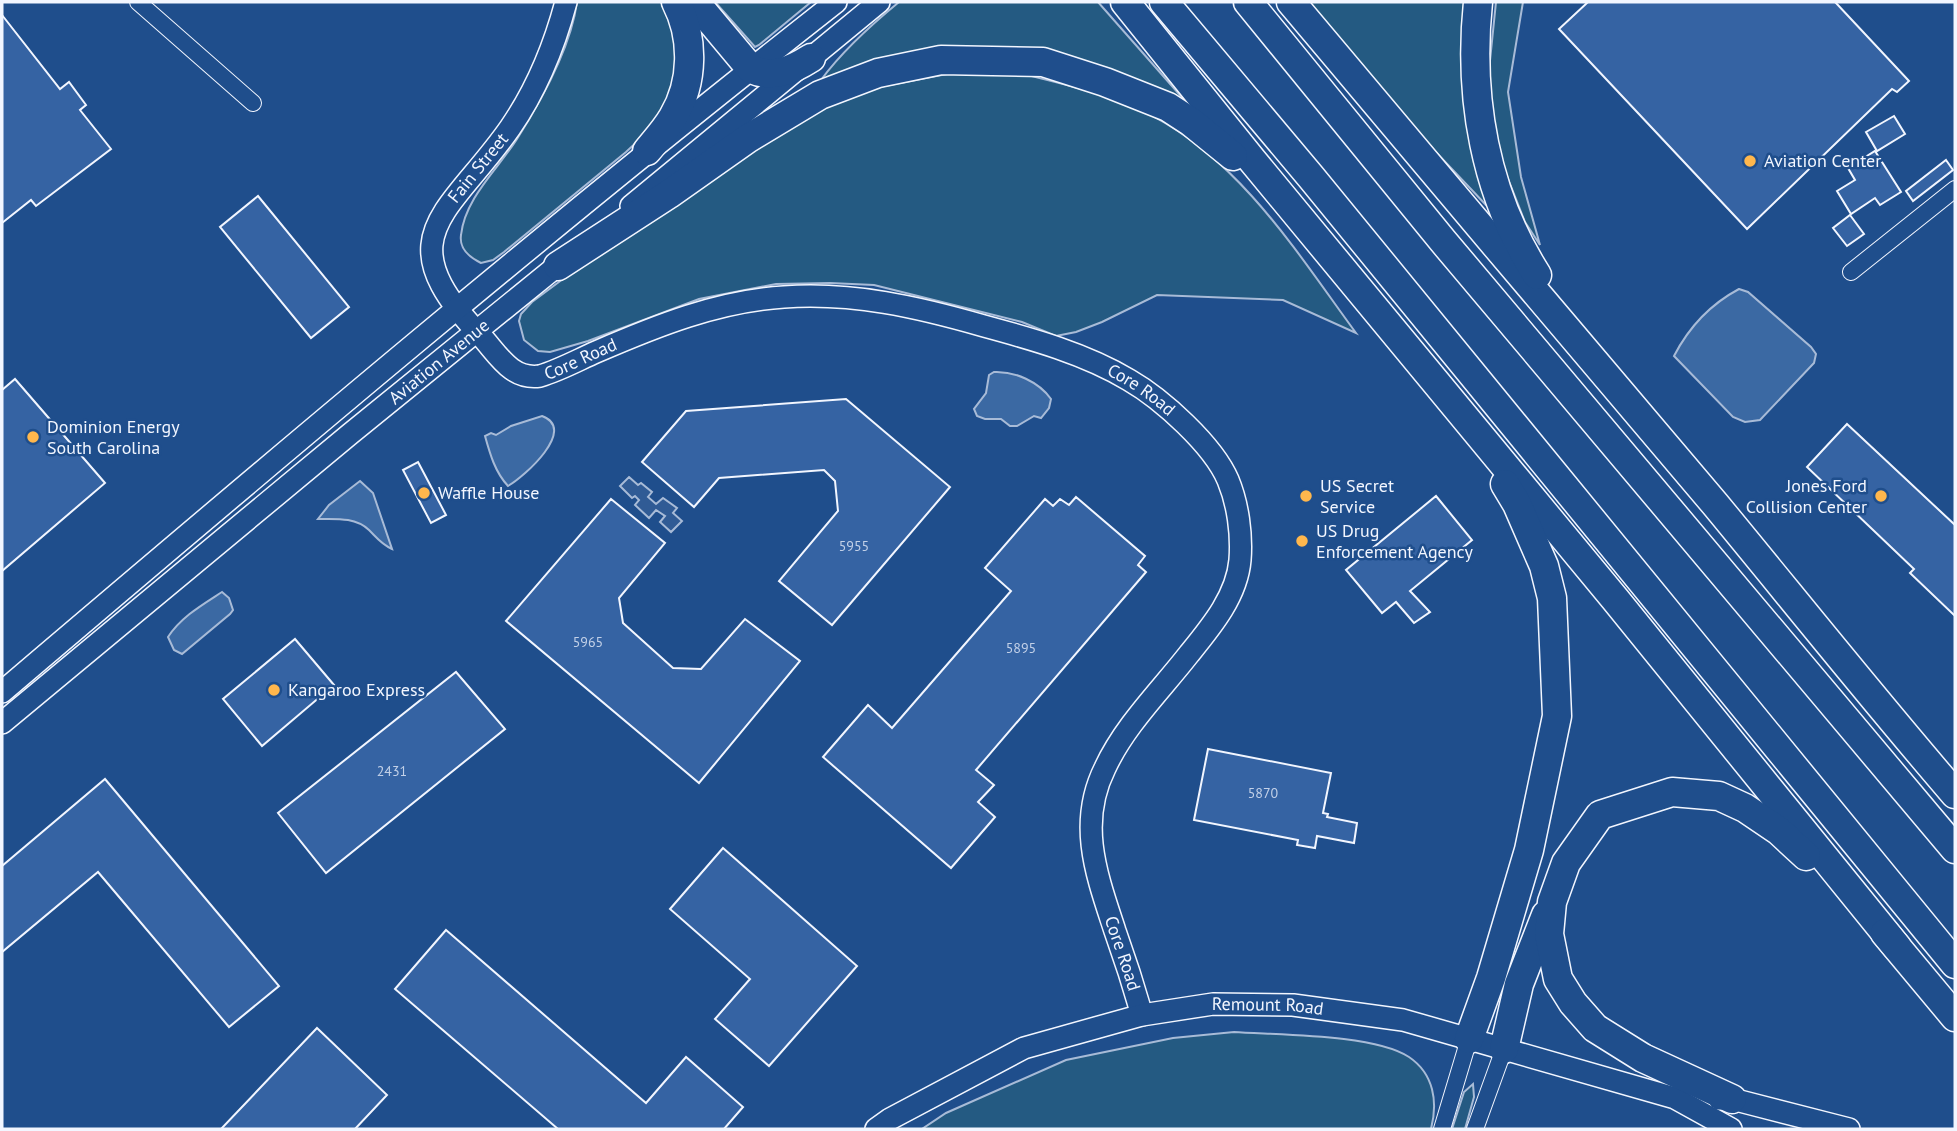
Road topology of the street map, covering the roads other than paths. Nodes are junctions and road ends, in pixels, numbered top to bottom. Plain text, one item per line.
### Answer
1 (138, 2) edge
2 (566, 2) edge
3 (677, 2) edge
4 (695, 2) edge
5 (836, 2) edge
6 (879, 2) edge
7 (1125, 2) edge
8 (1164, 2) edge
9 (1248, 2) edge
10 (1291, 2) edge
11 (1478, 2) edge
12 (811, 58) junction
13 (751, 69) junction
14 (253, 103) dead end
15 (647, 151) junction
16 (1955, 190) edge
17 (1328, 252) junction
18 (558, 266) junction
19 (1851, 272) dead end
20 (456, 308) junction
21 (475, 331) junction
22 (1424, 367) junction
23 (1631, 405) junction
24 (1826, 637) junction
25 (2, 692) edge
26 (2, 723) edge
27 (1955, 770) edge
28 (1955, 794) edge
29 (1955, 849) edge
30 (1552, 902) junction
31 (1897, 947) junction
32 (1955, 964) edge
33 (1142, 1015) junction
34 (1955, 1017) edge
35 (1469, 1039) junction
36 (1504, 1049) junction
37 (1675, 1098) junction
38 (1732, 1099) junction
39 (876, 1129) edge
40 (1442, 1129) edge
41 (1475, 1129) edge
42 (1731, 1129) edge
43 (1849, 1129) edge

1 - 14 street
2 - 20 street, Fain Street
3 - 15 highway
4 - 13 highway
5 - 13 street, Aviation Avenue
6 - 12 street, Aviation Avenue
7 - 17 highway
8 - 32 highway
9 - 29 highway
10 - 23 highway
11 - 23 highway
12 - 13 highway
12 - 18 street, Aviation Avenue
13 - 15 street, Aviation Avenue
15 - 20 street, Aviation Avenue
16 - 19 street
17 - 18 highway
17 - 22 highway
18 - 21 street, Aviation Avenue
20 - 21 street, Fain Street
20 - 25 street, Aviation Avenue
21 - 26 street, Aviation Avenue
21 - 33 street, Core Road
22 - 31 highway
22 - 35 highway
23 - 24 highway
24 - 27 highway
24 - 28 highway
30 - 31 highway
30 - 36 highway
30 - 38 highway
31 - 34 highway
33 - 35 street, Remount Road
33 - 39 street, Remount Road
35 - 36 street, Remount Road
35 - 40 street
36 - 37 street, Remount Road
36 - 41 street
37 - 38 street, Remount Road
37 - 42 street, Remount Road
38 - 43 street, Remount Road

